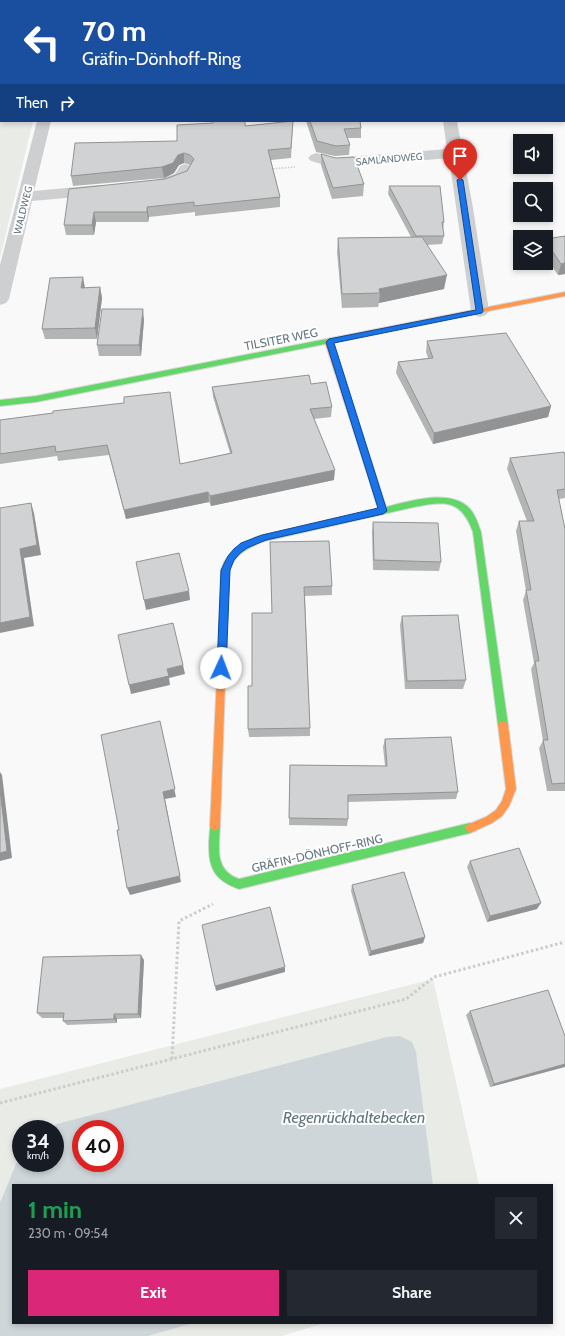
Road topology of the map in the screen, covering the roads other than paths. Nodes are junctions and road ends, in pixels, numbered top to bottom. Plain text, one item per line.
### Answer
1 (44, 122) edge
2 (450, 122) edge
3 (455, 153) junction
4 (316, 158) road end
5 (185, 169) dead end
6 (143, 185) edge
7 (112, 188) edge
8 (26, 197) junction
9 (565, 294) edge
10 (0, 300) edge
11 (480, 311) junction
12 (329, 342) junction
13 (0, 403) edge
14 (383, 511) junction

1 - 8 street, WALDWEG
2 - 3 street
3 - 4 street, SAMLANDWEG
3 - 11 street
5 - 6 street
7 - 8 street
8 - 10 street, WALDWEG
9 - 11 street, TILSITER WEG
11 - 12 street, TILSITER WEG
12 - 13 street, TILSITER WEG
12 - 14 street
14 - 14 street, GRÄFIN-DÖNHOFF-RING

